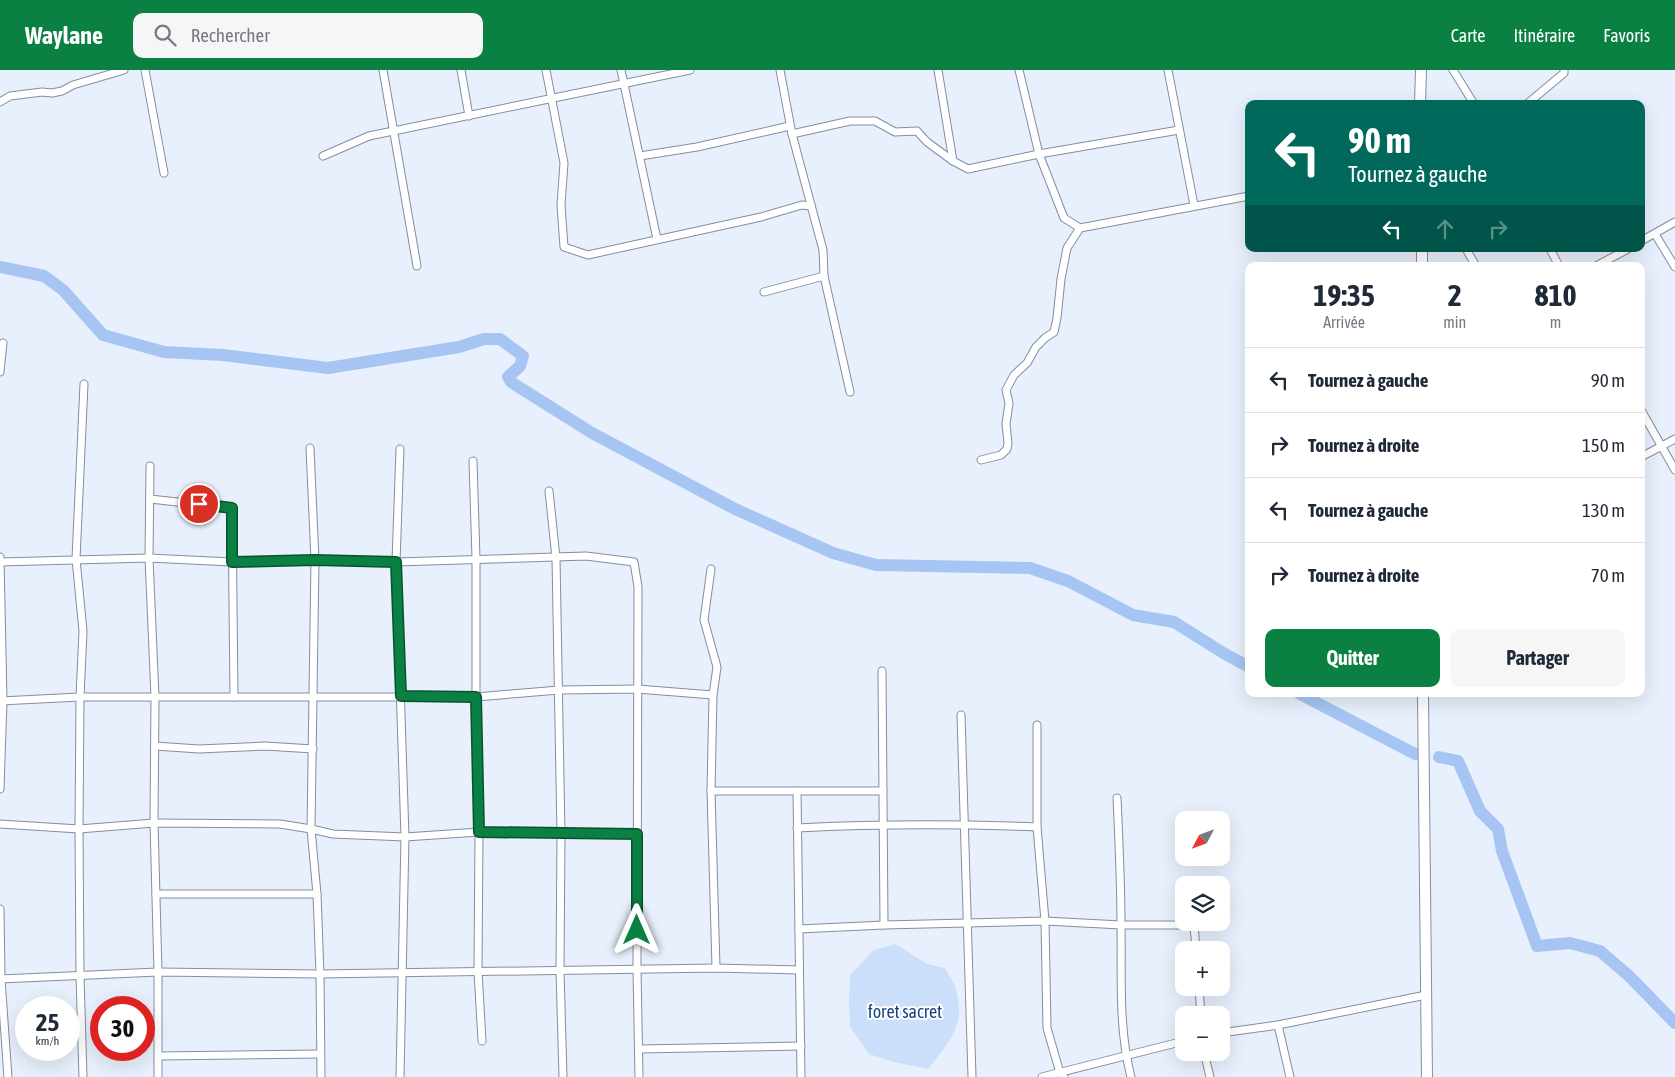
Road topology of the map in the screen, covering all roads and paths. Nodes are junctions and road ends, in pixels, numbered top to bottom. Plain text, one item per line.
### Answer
1 (124, 70) edge
2 (145, 70) edge
3 (382, 70) edge
4 (461, 70) edge
5 (546, 70) edge
6 (621, 70) edge
7 (690, 70) edge
8 (780, 70) edge
9 (938, 70) edge
10 (1019, 70) edge
11 (1168, 70) edge
12 (1420, 70) edge
13 (1453, 70) edge
14 (1564, 70) edge
15 (623, 83) junction
16 (551, 98) junction
17 (1420, 100) edge
18 (1472, 100) edge
19 (1531, 100) edge
20 (0, 102) edge
21 (469, 116) junction
22 (791, 130) junction
23 (1179, 130) junction
24 (393, 132) junction
25 (1040, 154) junction
26 (323, 156) dead end
27 (640, 156) junction
28 (953, 161) junction
29 (164, 173) dead end
30 (1245, 197) edge
31 (1194, 205) junction
32 (811, 206) junction
33 (1675, 222) edge
34 (1080, 228) junction
35 (1654, 234) junction
36 (657, 239) junction
37 (1645, 239) edge
38 (1622, 252) edge
39 (1604, 262) edge
40 (417, 266) dead end
41 (1675, 267) edge
42 (824, 276) junction
43 (764, 292) dead end
44 (3, 343) dead end
45 (0, 372) edge
46 (84, 384) dead end
47 (850, 392) dead end
48 (1645, 417) edge
49 (1675, 439) edge
50 (1662, 446) junction
51 (310, 448) dead end
52 (400, 449) dead end
53 (1645, 455) edge
54 (981, 460) dead end
55 (473, 461) dead end
56 (150, 466) dead end
57 (1675, 470) edge
58 (549, 491) dead end
59 (150, 499) junction
60 (0, 557) edge
61 (149, 558) junction
62 (556, 558) junction
63 (76, 559) junction
64 (476, 559) junction
65 (315, 560) junction
66 (0, 562) edge
67 (232, 562) junction
68 (396, 562) junction
69 (711, 569) dead end
70 (882, 671) dead end
71 (638, 689) junction
72 (559, 690) junction
73 (713, 694) junction
74 (401, 696) junction
75 (80, 697) junction
76 (155, 697) junction
77 (234, 697) junction
78 (476, 697) junction
79 (1424, 697) edge
80 (314, 698) junction
81 (2, 701) edge
82 (961, 715) dead end
83 (1037, 725) dead end
84 (155, 746) junction
85 (313, 749) junction
86 (0, 789) edge
87 (711, 791) junction
88 (797, 791) junction
89 (883, 791) junction
90 (1117, 798) dead end
91 (154, 822) junction
92 (0, 824) edge
93 (883, 824) junction
94 (964, 824) junction
95 (1037, 827) junction
96 (79, 828) junction
97 (798, 828) junction
98 (312, 829) junction
99 (479, 832) junction
100 (562, 834) junction
101 (637, 834) junction
102 (405, 837) junction
103 (156, 894) junction
104 (317, 894) junction
105 (0, 909) edge
106 (1044, 921) junction
107 (967, 923) junction
108 (884, 925) junction
109 (1122, 925) junction
110 (799, 929) junction
111 (1195, 941) edge
112 (716, 968) junction
113 (637, 969) junction
114 (799, 970) junction
115 (478, 971) junction
116 (560, 971) junction
117 (158, 972) junction
118 (403, 972) junction
119 (320, 974) junction
120 (80, 975) junction
121 (0, 979) edge
122 (1426, 995) junction
123 (1278, 1025) junction
124 (1230, 1032) edge
125 (482, 1041) dead end
126 (1175, 1042) edge
127 (800, 1046) junction
128 (639, 1049) junction
129 (320, 1054) junction
130 (158, 1056) junction
131 (1125, 1056) junction
132 (1206, 1061) edge
133 (1062, 1075) edge
134 (8, 1077) edge
135 (83, 1077) edge
136 (158, 1077) edge
137 (321, 1077) edge
138 (400, 1077) edge
139 (563, 1077) edge
140 (639, 1077) edge
141 (801, 1077) edge
142 (972, 1077) edge
143 (1042, 1077) edge
144 (1130, 1077) edge
145 (1210, 1077) edge
146 (1290, 1077) edge
147 (1427, 1077) edge

1 - 20 street
2 - 29 street
3 - 24 street
4 - 21 street
5 - 16 street
6 - 15 street
7 - 15 street
8 - 22 street
9 - 28 street
10 - 25 street
11 - 23 street
12 - 17 main road
13 - 18 street
14 - 19 street
15 - 16 street
15 - 27 street
16 - 21 street
16 - 36 street
21 - 24 street
22 - 27 street
22 - 28 street
22 - 32 street
23 - 25 street
23 - 31 street
24 - 26 street
24 - 40 street
25 - 28 street
25 - 34 street
27 - 36 street
30 - 31 street
31 - 34 street
32 - 36 street
32 - 42 street
33 - 35 street
34 - 54 street
35 - 37 street
35 - 41 street
38 - 39 street
42 - 43 street
42 - 47 street
44 - 45 street
46 - 63 street
48 - 50 street
49 - 50 street
50 - 53 street
50 - 57 street
51 - 65 street
52 - 68 street
55 - 64 street
56 - 59 street
58 - 62 street
59 - 61 street
59 - 67 street
60 - 66 street
61 - 63 street
61 - 67 street
61 - 76 street
62 - 64 street
62 - 71 street
62 - 72 street
63 - 66 street
63 - 75 street
64 - 68 street
64 - 78 street
65 - 67 street
65 - 68 street
65 - 80 street
66 - 81 street
67 - 77 street
68 - 74 street
69 - 73 street
70 - 89 street
71 - 72 street
71 - 73 street
71 - 101 street
72 - 78 street
72 - 100 street
73 - 87 street
74 - 78 street
74 - 80 street
74 - 102 street
75 - 76 street
75 - 81 street
75 - 96 street
76 - 77 street
76 - 84 street
77 - 80 street
78 - 99 street
79 - 122 main road
80 - 85 street
81 - 86 street
82 - 94 street
83 - 95 street
84 - 85 street
84 - 91 street
85 - 98 street
87 - 88 street
87 - 112 street
88 - 89 street
88 - 97 street
89 - 93 street
90 - 109 street
91 - 96 street
91 - 98 street
91 - 103 street
92 - 96 street
93 - 94 street
93 - 97 street
93 - 108 street
94 - 95 street
94 - 107 street
95 - 106 street
96 - 120 street
97 - 110 street
98 - 102 street
98 - 104 street
99 - 100 street
99 - 102 street
99 - 115 street
100 - 101 street
100 - 116 street
101 - 113 street
102 - 118 street
103 - 104 street
103 - 117 street
104 - 119 street
105 - 121 street
106 - 107 street
106 - 109 street
106 - 133 street
107 - 108 street
107 - 142 street
108 - 110 street
109 - 111 street
109 - 131 street
110 - 114 street
112 - 113 street
112 - 114 street
113 - 116 street
113 - 128 street
114 - 127 street
115 - 116 street
115 - 118 street
115 - 125 street
116 - 139 street
117 - 119 street
117 - 120 street
117 - 130 street
118 - 119 street
118 - 138 street
119 - 129 street
120 - 121 street
120 - 135 street
121 - 134 street
122 - 123 street
122 - 147 main road
123 - 124 street
123 - 146 street
126 - 131 street
127 - 128 street
127 - 141 street
128 - 140 street
129 - 130 street
129 - 137 street
130 - 136 street
131 - 133 street
131 - 144 street
132 - 145 street
133 - 143 street

